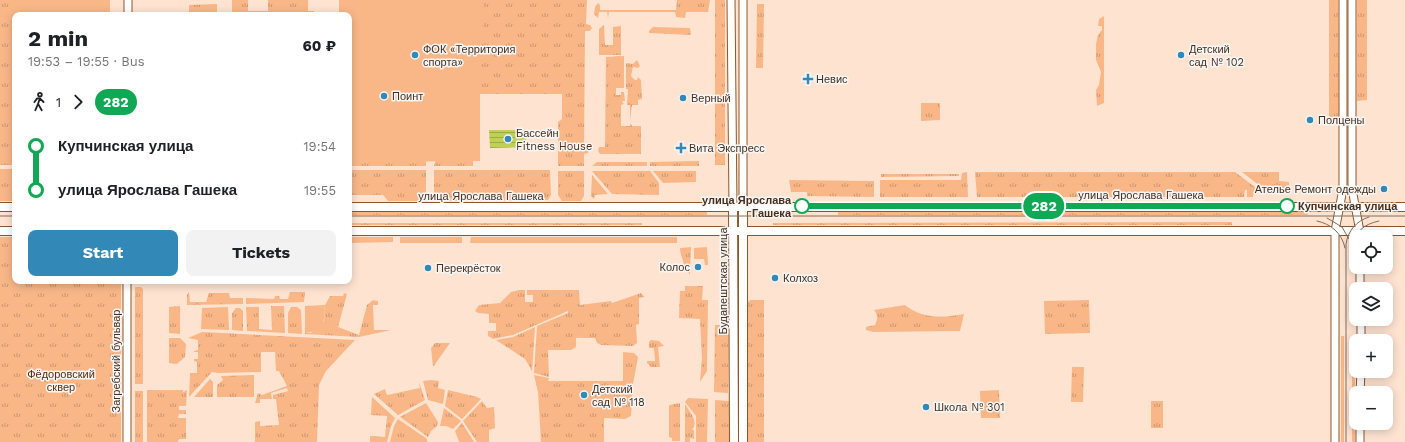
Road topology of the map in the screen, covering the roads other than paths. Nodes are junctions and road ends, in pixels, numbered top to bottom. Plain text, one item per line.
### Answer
1 (128, 0) edge
2 (731, 0) edge
3 (742, 0) edge
4 (1343, 0) edge
5 (1352, 0) edge
6 (128, 12) edge
7 (0, 207) edge
8 (12, 207) edge
9 (352, 207) edge
10 (733, 207) junction
11 (743, 207) junction
12 (1340, 207) junction
13 (1356, 207) junction
14 (1405, 207) edge
15 (1360, 230) edge
16 (0, 231) edge
17 (12, 231) edge
18 (352, 231) edge
19 (734, 231) junction
20 (743, 231) junction
21 (1335, 231) junction
22 (1405, 231) edge
23 (1393, 232) edge
24 (1349, 233) edge
25 (128, 284) edge
26 (1360, 430) edge
27 (127, 442) edge
28 (734, 442) edge
29 (743, 442) edge
30 (1335, 442) edge
31 (1360, 442) edge

1 - 6 street
2 - 10 street, Будапештская улица
3 - 11 street, Будапештская улица
4 - 12 street
5 - 13 street
7 - 8 street
9 - 10 street, улица Ярослава Гашека
10 - 11 street, улица Ярослава Гашека
10 - 19 street, Будапештская улица
11 - 12 street, улица Ярослава Гашека
11 - 20 street, Будапештская улица
12 - 13 street, улица Ярослава Гашека
12 - 21 street
13 - 14 street, улица Ярослава Гашека
13 - 15 street
16 - 17 street
18 - 19 street
19 - 20 street
19 - 28 street, Будапештская улица
20 - 21 street
20 - 29 street, Будапештская улица
21 - 24 street
21 - 30 street
22 - 23 street
25 - 27 street, Загребский бульвар
26 - 31 street

